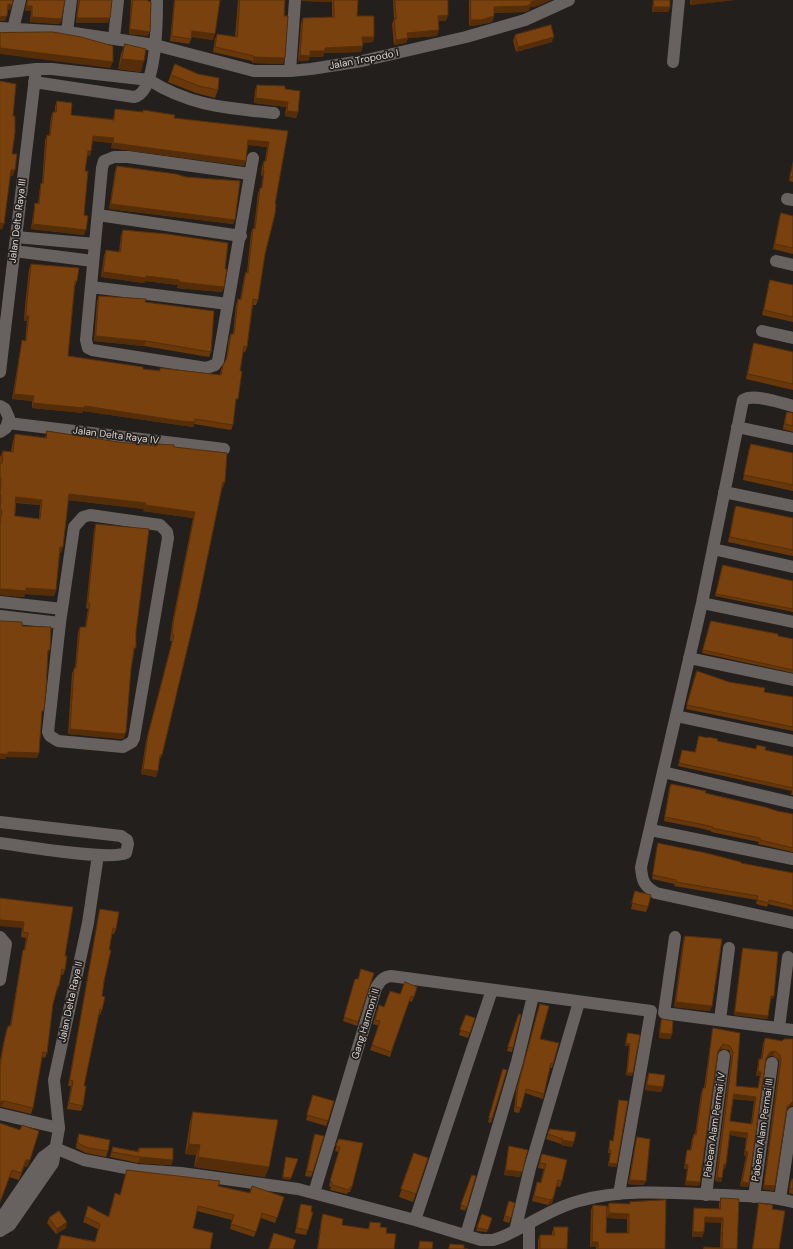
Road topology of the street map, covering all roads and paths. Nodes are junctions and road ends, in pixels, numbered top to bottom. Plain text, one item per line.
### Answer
1 (20, 0) edge
2 (71, 0) edge
3 (118, 0) edge
4 (157, 0) edge
5 (295, 0) edge
6 (569, 0) edge
7 (679, 0) edge
8 (0, 28) edge
9 (13, 29) junction
10 (67, 32) junction
11 (114, 38) junction
12 (155, 45) junction
13 (673, 62) dead end
14 (36, 69) junction
15 (290, 71) junction
16 (5, 73) edge
17 (149, 80) junction
18 (34, 82) junction
19 (274, 113) dead end
20 (253, 158) dead end
21 (250, 174) junction
22 (98, 215) junction
23 (241, 236) junction
24 (16, 237) junction
25 (95, 244) junction
26 (14, 251) junction
27 (93, 261) junction
28 (776, 261) dead end
29 (793, 265) edge
30 (91, 287) junction
31 (228, 304) junction
32 (762, 331) dead end
33 (793, 338) edge
34 (0, 372) edge
35 (0, 406) edge
36 (793, 406) edge
37 (8, 423) junction
38 (737, 427) junction
39 (0, 432) edge
40 (793, 439) edge
41 (224, 449) dead end
42 (724, 492) junction
43 (793, 506) edge
44 (713, 549) junction
45 (793, 567) edge
46 (0, 602) edge
47 (702, 603) junction
48 (62, 609) junction
49 (0, 616) edge
50 (793, 622) edge
51 (60, 623) junction
52 (690, 658) junction
53 (793, 680) edge
54 (676, 716) junction
55 (793, 741) edge
56 (663, 772) junction
57 (793, 803) edge
58 (0, 822) edge
59 (650, 830) junction
60 (0, 843) edge
61 (98, 855) junction
62 (793, 859) edge
63 (793, 923) edge
64 (0, 937) edge
65 (675, 937) dead end
66 (729, 948) dead end
67 (788, 957) dead end
68 (0, 980) edge
69 (492, 990) junction
70 (533, 996) junction
71 (578, 1002) junction
72 (720, 1020) junction
73 (779, 1028) junction
74 (793, 1030) edge
75 (724, 1056) dead end
76 (772, 1063) dead end
77 (793, 1113) edge
78 (0, 1114) edge
79 (59, 1128) junction
80 (55, 1148) junction
81 (314, 1193) junction
82 (619, 1194) junction
83 (706, 1195) junction
84 (754, 1197) junction
85 (780, 1199) junction
86 (793, 1202) edge
87 (0, 1220) edge
88 (415, 1220) junction
89 (529, 1225) junction
90 (0, 1231) edge
91 (515, 1232) junction
92 (466, 1235) junction
93 (503, 1243) edge
94 (529, 1249) edge

1 - 9 street
2 - 10 street
3 - 11 street
4 - 12 street
5 - 15 street
6 - 15 street, Jalan Tropodo I
7 - 13 street
8 - 9 street, Jalan Tropodo I
9 - 10 street, Jalan Tropodo I
10 - 11 street, Jalan Tropodo I
11 - 12 street, Jalan Tropodo I
12 - 15 street, Jalan Tropodo I
12 - 17 street
14 - 16 street
14 - 17 street
14 - 18 street, Jalan Delta Raya III
16 - 18 street
17 - 18 street
17 - 19 street
18 - 24 street, Jalan Delta Raya III
20 - 21 street
21 - 22 street
21 - 23 street
22 - 23 street
22 - 25 street
23 - 31 street
24 - 25 street
24 - 26 street, Jalan Delta Raya III
25 - 27 street
26 - 27 street
26 - 34 street, Jalan Delta Raya III
27 - 30 street
28 - 29 street
30 - 31 street
30 - 31 street
32 - 33 street
35 - 37 street
36 - 38 street
37 - 39 street
37 - 41 street, Jalan Delta Raya IV
38 - 40 street
38 - 42 street
42 - 43 street
42 - 44 street
44 - 45 street
44 - 47 street
46 - 48 street
47 - 50 street
47 - 52 street
48 - 51 street
48 - 51 street
49 - 51 street
52 - 53 street
52 - 54 street
54 - 55 street
54 - 56 street
56 - 57 street
56 - 59 street
58 - 61 street
59 - 62 street
59 - 63 street
60 - 61 street
61 - 79 street, Jalan Delta Raya II
64 - 68 street
65 - 72 street
66 - 72 street
67 - 73 street
69 - 70 street, Gang Harmoni II
69 - 81 street, Gang Harmoni II
69 - 88 street
70 - 71 street, Gang Harmoni II
70 - 92 street
71 - 82 street, Gang Harmoni II
71 - 91 street
72 - 73 street
73 - 74 street
75 - 83 street, Pabean Alam Permai IV
76 - 84 street, Pabean Alam Permai III
77 - 85 street
78 - 79 street
79 - 80 street, Jalan Delta Raya II
80 - 81 street
80 - 87 street
80 - 90 street, Jalan Delta Raya II
81 - 88 street
82 - 83 street
82 - 89 street
83 - 84 street
84 - 85 street
85 - 86 street
88 - 92 street
89 - 91 street
89 - 94 street
91 - 93 street
92 - 93 street

